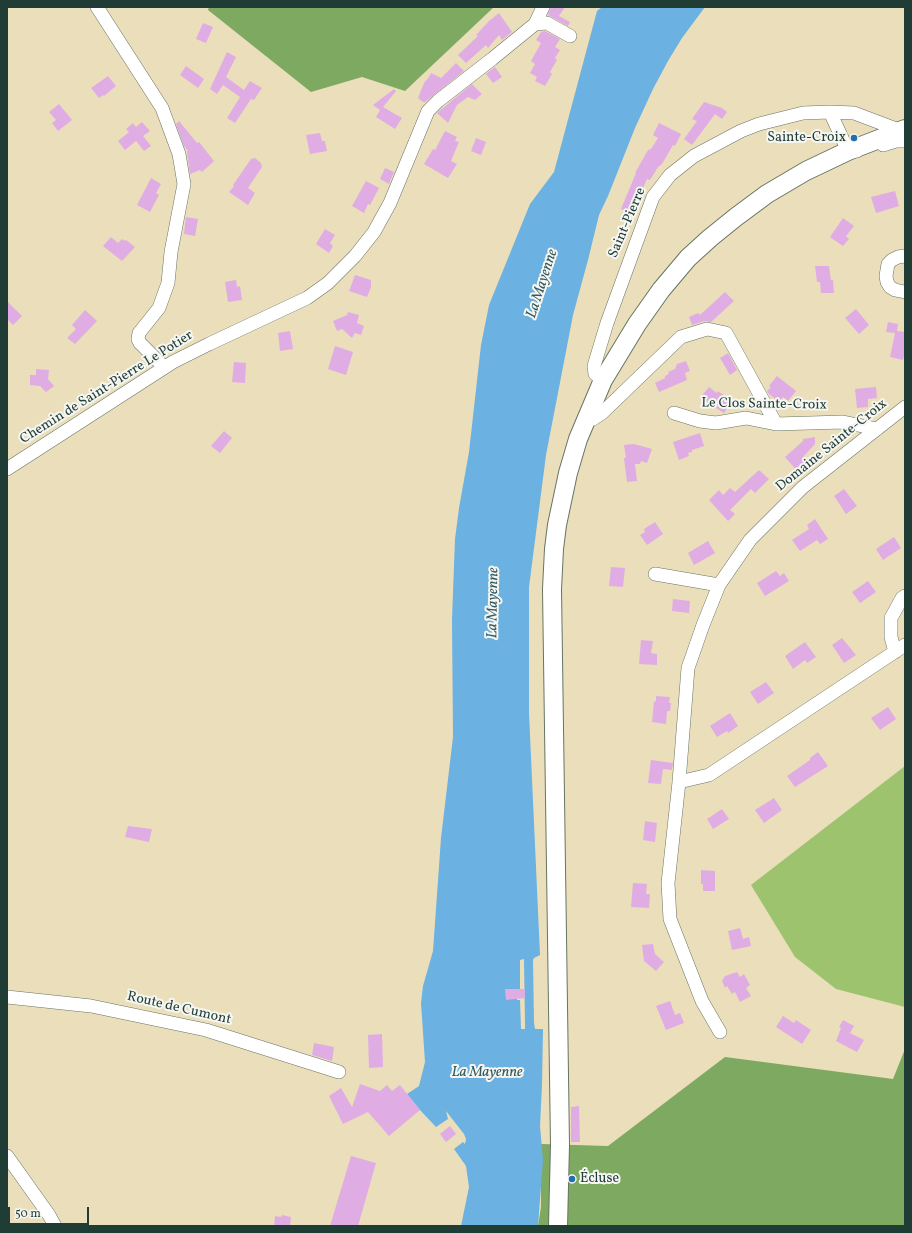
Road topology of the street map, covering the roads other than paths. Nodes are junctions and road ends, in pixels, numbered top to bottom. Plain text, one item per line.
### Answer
1 (97, 7) edge
2 (543, 7) edge
3 (535, 24) junction
4 (570, 36) dead end
5 (830, 112) junction
6 (903, 133) edge
7 (848, 151) junction
8 (905, 256) edge
9 (905, 292) edge
10 (164, 367) junction
11 (603, 380) junction
12 (905, 407) edge
13 (674, 413) dead end
14 (585, 420) junction
15 (776, 424) junction
16 (876, 429) junction
17 (7, 469) edge
18 (655, 574) dead end
19 (719, 586) junction
20 (905, 596) edge
21 (900, 649) edge
22 (679, 782) junction
23 (7, 997) edge
24 (720, 1032) dead end
25 (339, 1072) dead end
26 (7, 1156) edge
27 (56, 1226) edge
28 (558, 1226) edge

1 - 10 street
2 - 3 street, Chemin de Saint-Pierre Le Potier
3 - 4 street
3 - 10 street, Chemin de Saint-Pierre Le Potier
5 - 6 street, Saint-Pierre
5 - 7 street
5 - 11 street, Saint-Pierre
6 - 7 main road
7 - 11 main road
8 - 9 street
10 - 17 street, Chemin de Saint-Pierre Le Potier
11 - 14 main road
12 - 16 street, Domaine Sainte-Croix
13 - 15 street, Le Clos Sainte-Croix
14 - 15 street
14 - 28 main road
15 - 16 street, Le Clos Sainte-Croix
16 - 19 street, Domaine Sainte-Croix
18 - 19 street
19 - 22 street, Domaine Sainte-Croix
20 - 21 street
21 - 22 street
22 - 24 street, Domaine Sainte-Croix
23 - 25 street, Route de Cumont
26 - 27 street

